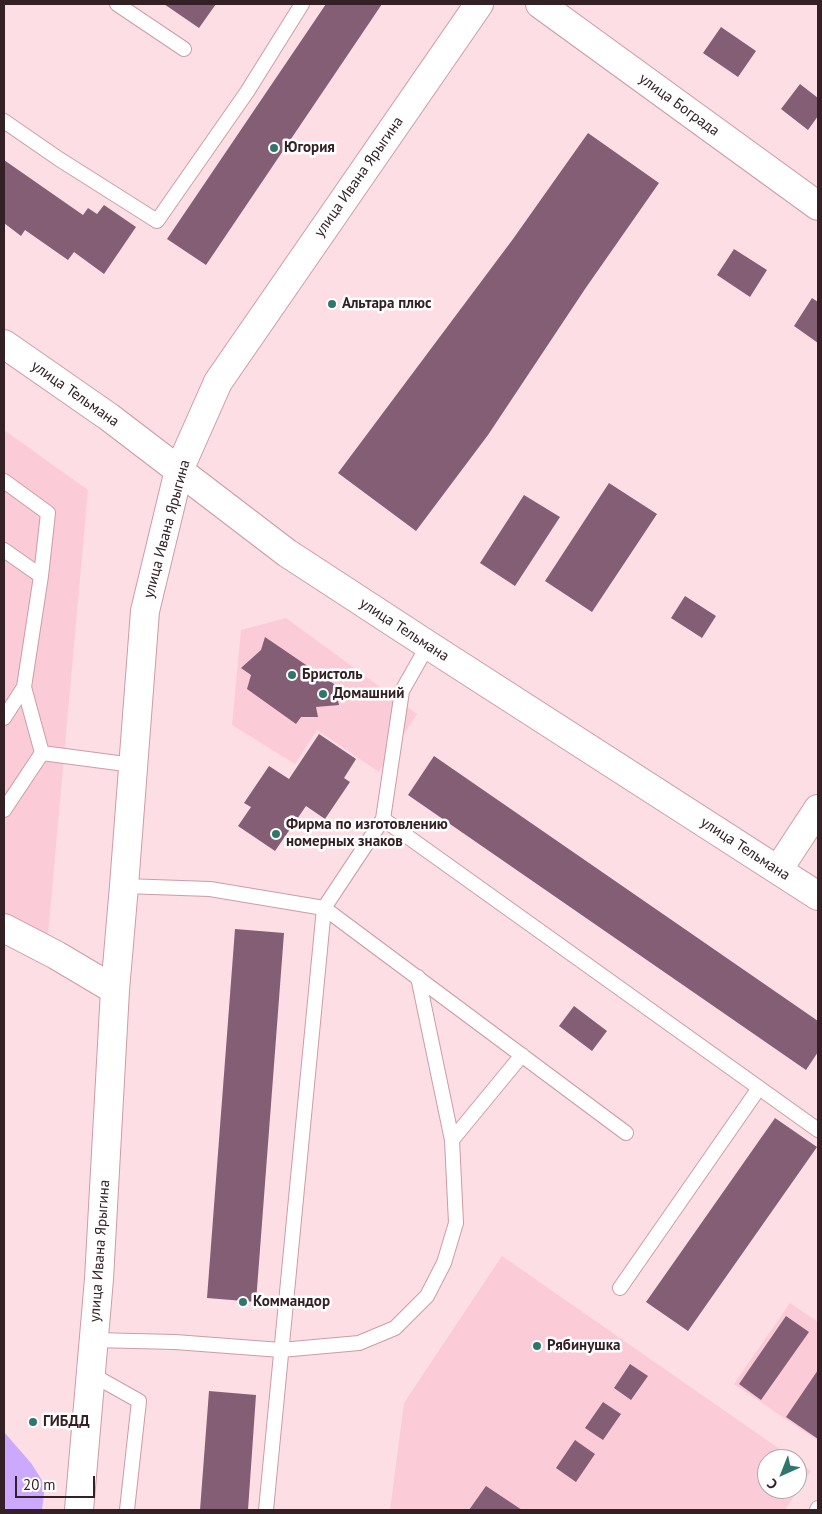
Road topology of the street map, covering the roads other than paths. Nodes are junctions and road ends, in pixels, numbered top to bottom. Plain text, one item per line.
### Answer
1 (118, 4) edge
2 (302, 4) edge
3 (479, 4) edge
4 (540, 4) edge
5 (184, 49) dead end
6 (4, 121) edge
7 (818, 206) edge
8 (4, 344) edge
9 (179, 470) junction
10 (4, 481) edge
11 (4, 550) edge
12 (40, 576) junction
13 (428, 645) junction
14 (24, 687) junction
15 (4, 718) edge
16 (42, 753) junction
17 (133, 764) junction
18 (818, 809) edge
19 (4, 810) edge
20 (383, 819) junction
21 (778, 870) junction
22 (124, 886) junction
23 (818, 896) edge
24 (324, 908) junction
25 (4, 928) edge
26 (418, 977) junction
27 (115, 990) junction
28 (522, 1055) junction
29 (759, 1088) junction
30 (818, 1130) edge
31 (626, 1133) dead end
32 (452, 1140) junction
33 (620, 1288) dead end
34 (94, 1340) junction
35 (281, 1350) junction
36 (91, 1374) junction
37 (79, 1510) edge
38 (127, 1510) edge
39 (266, 1510) edge

1 - 5 lane
2 - 6 lane
3 - 9 street, улица Ивана Ярыгина
4 - 7 street, улица Бограда
8 - 9 street, улица Тельмана
9 - 13 street, улица Тельмана
9 - 17 street, улица Ивана Ярыгина
10 - 12 lane
11 - 12 lane
12 - 14 lane
13 - 20 lane
13 - 21 street, улица Тельмана
14 - 15 lane
14 - 16 lane
16 - 17 lane
16 - 19 lane
17 - 22 street, улица Ивана Ярыгина
18 - 21 street
20 - 24 lane
20 - 29 lane
21 - 23 street, улица Тельмана
22 - 24 lane
22 - 27 street, улица Ивана Ярыгина
24 - 26 lane
24 - 35 lane
25 - 27 street
26 - 28 lane
26 - 32 lane
27 - 34 street, улица Ивана Ярыгина
28 - 31 lane
28 - 32 lane
29 - 30 lane
29 - 33 lane
32 - 35 lane
34 - 35 lane
34 - 36 street, улица Ивана Ярыгина
35 - 39 lane
36 - 37 street, улица Ивана Ярыгина
36 - 38 lane

